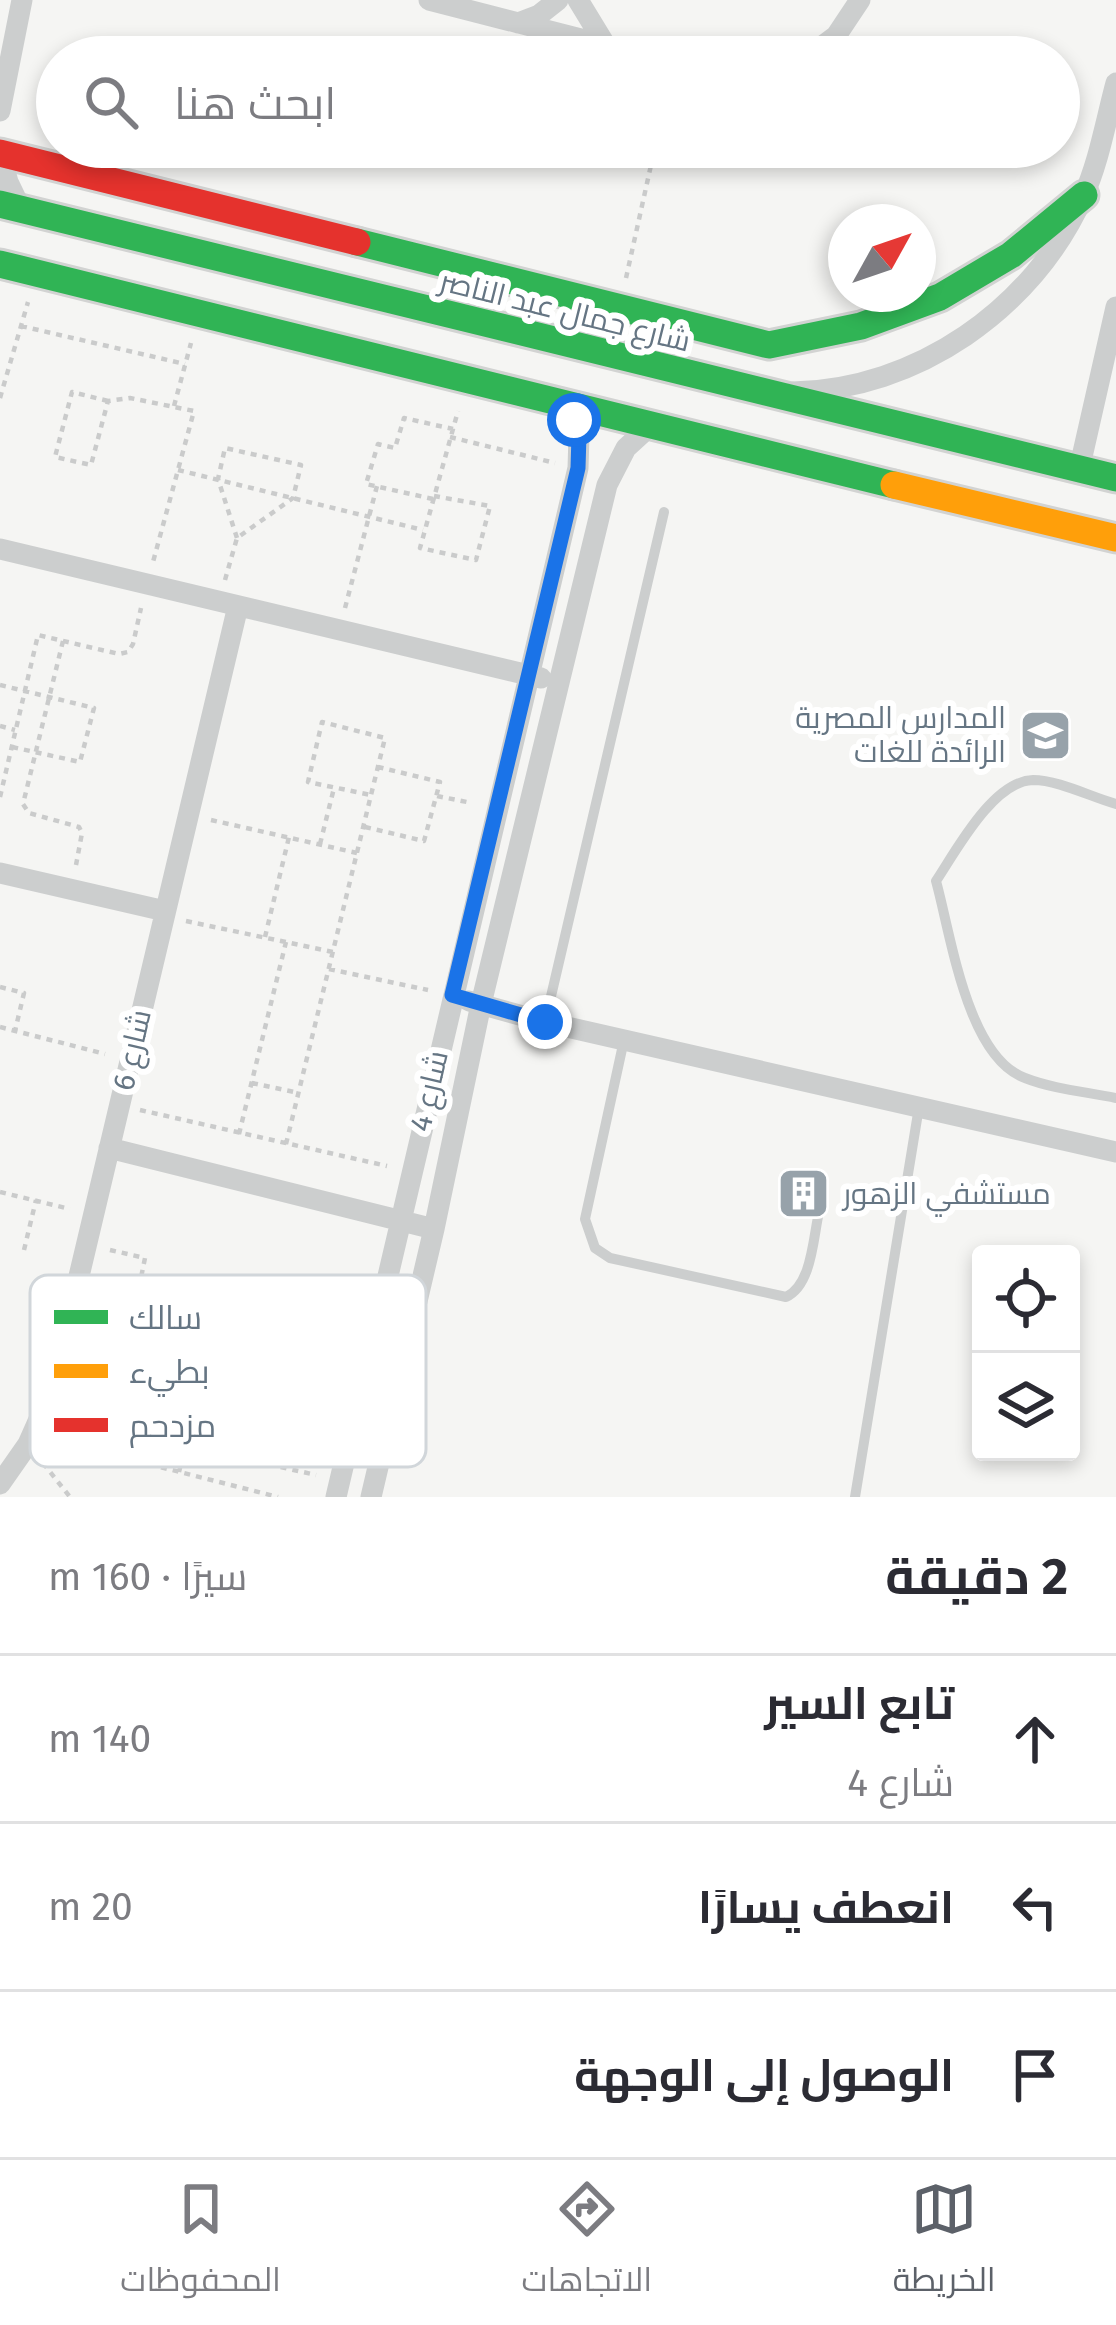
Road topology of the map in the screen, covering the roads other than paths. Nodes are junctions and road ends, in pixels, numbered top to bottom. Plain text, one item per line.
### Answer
1 (22, 0) edge
2 (430, 0) edge
3 (558, 0) edge
4 (578, 0) edge
5 (860, 0) edge
6 (517, 24) junction
7 (566, 36) edge
8 (600, 36) edge
9 (836, 36) edge
10 (1116, 82) edge
11 (0, 111) edge
12 (0, 152) edge
13 (36, 161) edge
14 (64, 168) edge
15 (1084, 196) junction
16 (11, 206) edge
17 (0, 264) edge
18 (1116, 308) edge
19 (757, 392) junction
20 (567, 406) junction
21 (649, 427) junction
22 (1079, 470) junction
23 (1116, 478) edge
24 (664, 512) dead end
25 (1116, 538) edge
26 (0, 549) edge
27 (228, 603) junction
28 (527, 675) junction
29 (559, 682) junction
30 (1116, 804) edge
31 (0, 873) edge
32 (165, 914) junction
33 (452, 995) junction
34 (481, 1004) junction
35 (545, 1022) junction
36 (624, 1040) junction
37 (1116, 1098) edge
38 (919, 1107) junction
39 (109, 1148) junction
40 (1116, 1152) edge
41 (818, 1212) dead end
42 (398, 1221) junction
43 (434, 1229) junction
44 (79, 1275) edge
45 (386, 1275) edge
46 (423, 1275) edge
47 (30, 1440) edge
48 (378, 1467) edge
49 (0, 1484) edge
50 (371, 1497) edge
51 (855, 1497) edge

1 - 11 street
2 - 6 street
3 - 6 street
4 - 8 street
5 - 9 street
6 - 7 street
10 - 15 street
12 - 13 main road
12 - 16 street
14 - 15 main road
15 - 19 street
16 - 19 main road, شارع جمال عبد الناصر
17 - 20 main road
18 - 22 street
19 - 22 main road, شارع جمال عبد الناصر
20 - 21 main road
20 - 28 street, شارع 4
21 - 25 main road
21 - 29 street, شارع 4
22 - 23 main road, شارع جمال عبد الناصر
24 - 35 lane
26 - 27 street
27 - 28 street
27 - 32 street, شارع 6
28 - 29 street
28 - 33 street, شارع 4
29 - 34 street, شارع 4
30 - 37 lane
31 - 32 street
32 - 39 street, شارع 6
33 - 34 street
33 - 42 street, شارع 4
34 - 35 street
34 - 43 street, شارع 4
35 - 36 street
36 - 38 street
36 - 41 lane
38 - 40 street
38 - 51 lane
39 - 42 street
39 - 44 street, شارع 6
42 - 43 street
42 - 45 street, شارع 4
43 - 46 street, شارع 4
47 - 49 street, شارع 6
48 - 50 street, شارع 4

